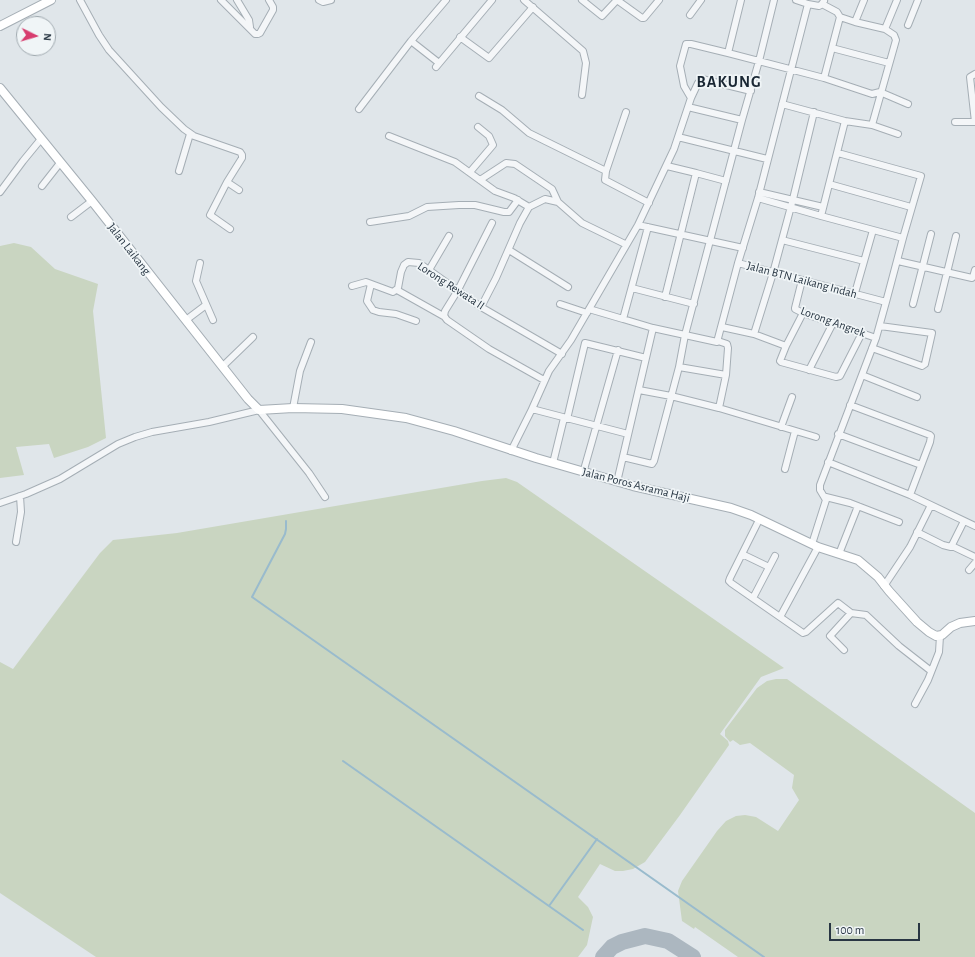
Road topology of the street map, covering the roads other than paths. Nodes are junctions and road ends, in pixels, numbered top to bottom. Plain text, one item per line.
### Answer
1 (51, 0) edge
2 (80, 0) edge
3 (221, 0) edge
4 (237, 0) edge
5 (270, 0) edge
6 (319, 0) edge
7 (331, 0) edge
8 (446, 0) edge
9 (492, 0) edge
10 (524, 0) edge
11 (582, 0) edge
12 (617, 0) edge
13 (658, 0) edge
14 (741, 0) edge
15 (774, 0) edge
16 (796, 0) edge
17 (864, 0) edge
18 (897, 0) edge
19 (918, 0) edge
20 (698, 1) edge
21 (823, 2) edge
22 (808, 4) junction
23 (533, 7) junction
24 (690, 14) dead end
25 (840, 17) junction
26 (855, 22) junction
27 (908, 24) dead end
28 (0, 26) edge
29 (250, 28) junction
30 (885, 29) junction
31 (460, 37) junction
32 (411, 41) junction
33 (832, 48) junction
34 (728, 53) junction
35 (759, 61) junction
36 (889, 63) junction
37 (791, 70) junction
38 (975, 74) edge
39 (824, 78) junction
40 (1, 91) edge
41 (751, 91) junction
42 (880, 92) junction
43 (582, 95) dead end
44 (479, 96) dead end
45 (691, 98) junction
46 (782, 104) junction
47 (908, 104) dead end
48 (688, 107) junction
49 (359, 109) dead end
50 (626, 112) dead end
51 (814, 112) junction
52 (742, 120) junction
53 (845, 121) junction
54 (955, 122) dead end
55 (975, 122) edge
56 (872, 125) junction
57 (478, 127) dead end
58 (190, 134) junction
59 (898, 134) dead end
60 (389, 136) dead end
61 (678, 136) junction
62 (41, 139) junction
63 (734, 151) junction
64 (838, 153) junction
65 (767, 159) junction
66 (60, 163) junction
67 (667, 166) junction
68 (179, 171) dead end
69 (470, 172) junction
70 (606, 172) junction
71 (696, 173) junction
72 (480, 180) junction
73 (726, 181) junction
74 (227, 182) junction
75 (829, 184) junction
76 (42, 186) dead end
77 (239, 190) dead end
78 (0, 192) edge
79 (758, 195) junction
80 (793, 199) junction
81 (518, 200) junction
82 (92, 201) junction
83 (558, 202) junction
84 (649, 203) junction
85 (529, 207) junction
86 (823, 207) junction
87 (911, 207) junction
88 (791, 208) junction
89 (821, 216) junction
90 (71, 217) dead end
91 (370, 222) dead end
92 (492, 223) dead end
93 (638, 224) junction
94 (648, 227) junction
95 (230, 230) dead end
96 (873, 230) junction
97 (931, 234) dead end
98 (680, 235) junction
99 (449, 236) dead end
100 (956, 236) dead end
101 (903, 238) junction
102 (711, 240) junction
103 (782, 240) junction
104 (625, 244) junction
105 (743, 248) junction
106 (509, 250) junction
107 (898, 260) junction
108 (864, 262) junction
109 (200, 263) dead end
110 (738, 263) junction
111 (923, 266) junction
112 (429, 270) junction
113 (975, 270) edge
114 (947, 272) junction
115 (773, 273) junction
116 (802, 280) junction
117 (371, 284) junction
118 (352, 286) dead end
119 (568, 287) dead end
120 (632, 288) junction
121 (397, 290) junction
122 (458, 290) junction
123 (855, 293) junction
124 (664, 297) junction
125 (886, 302) junction
126 (560, 304) dead end
127 (694, 304) junction
128 (913, 304) dead end
129 (206, 306) junction
130 (481, 307) junction
131 (938, 309) dead end
132 (588, 311) junction
133 (803, 313) junction
134 (445, 317) junction
135 (623, 319) junction
136 (186, 320) junction
137 (213, 320) dead end
138 (416, 321) dead end
139 (833, 323) junction
140 (722, 326) junction
141 (880, 326) junction
142 (653, 328) junction
143 (754, 334) junction
144 (862, 334) junction
145 (685, 335) junction
146 (253, 337) dead end
147 (876, 338) junction
148 (571, 340) junction
149 (718, 341) junction
150 (311, 342) dead end
151 (585, 343) junction
152 (786, 346) junction
153 (872, 348) junction
154 (618, 350) junction
155 (562, 354) junction
156 (646, 358) junction
157 (223, 366) junction
158 (679, 367) junction
159 (810, 370) junction
160 (726, 375) junction
161 (862, 375) junction
162 (544, 380) junction
163 (639, 390) junction
164 (671, 396) junction
165 (792, 397) dead end
166 (917, 397) dead end
167 (850, 405) junction
168 (294, 408) junction
169 (719, 408) junction
170 (532, 409) junction
171 (259, 410) junction
172 (565, 418) junction
173 (597, 427) junction
174 (781, 427) junction
175 (795, 431) junction
176 (628, 434) junction
177 (838, 434) junction
178 (816, 437) dead end
179 (511, 451) junction
180 (623, 457) junction
181 (828, 462) junction
182 (553, 463) junction
183 (921, 465) junction
184 (785, 470) dead end
185 (584, 473) junction
186 (617, 482) junction
187 (910, 495) junction
188 (20, 496) junction
189 (325, 497) dead end
190 (826, 498) junction
191 (0, 503) edge
192 (930, 505) junction
193 (858, 506) junction
194 (759, 520) junction
195 (964, 521) junction
196 (899, 522) dead end
197 (975, 526) edge
198 (917, 532) junction
199 (16, 542) dead end
200 (815, 546) junction
201 (952, 546) junction
202 (742, 554) junction
203 (839, 554) junction
204 (775, 556) dead end
205 (975, 557) edge
206 (975, 564) edge
207 (769, 567) junction
208 (969, 570) dead end
209 (884, 586) junction
210 (753, 598) junction
211 (851, 613) junction
212 (780, 617) junction
213 (974, 623) edge
214 (940, 636) junction
215 (844, 650) dead end
216 (931, 671) junction
217 (915, 704) dead end

1 - 28 street
2 - 58 street
3 - 29 street
4 - 29 street
5 - 29 street
6 - 7 street
8 - 32 street
9 - 31 street
10 - 23 street
11 - 12 street
12 - 13 street
14 - 34 street
15 - 35 street
16 - 22 street
17 - 26 street
18 - 30 street
19 - 27 street
20 - 24 street
21 - 22 street
21 - 25 street
22 - 37 street, Jalan BTN Laikang Indah
23 - 31 street
23 - 43 street
25 - 26 street
25 - 33 street
26 - 30 street
30 - 36 street
31 - 32 street
32 - 49 street
33 - 36 street
33 - 39 street
34 - 35 street
34 - 45 street
35 - 37 street
35 - 41 street
36 - 42 street
37 - 39 street
37 - 46 street, Jalan BTN Laikang Indah
38 - 55 street
39 - 42 street
40 - 62 street, Jalan Laikang
41 - 45 street
41 - 52 street
42 - 47 street
42 - 56 street
44 - 70 street
45 - 48 street
46 - 51 street
46 - 65 street, Jalan BTN Laikang Indah
48 - 52 street
48 - 61 street
50 - 70 street
51 - 53 street
51 - 80 street
52 - 63 street
53 - 56 street
53 - 64 street
54 - 55 street
56 - 59 street
57 - 69 street
58 - 68 street
58 - 74 street
60 - 69 street
61 - 63 street
61 - 67 street
62 - 66 street, Jalan Laikang
62 - 78 street
63 - 65 street
63 - 73 street
64 - 75 street
64 - 87 street
65 - 79 street, Jalan BTN Laikang Indah
66 - 76 street
66 - 82 street, Jalan Laikang
67 - 71 street
67 - 84 street
69 - 72 street
70 - 84 street
71 - 73 street
71 - 98 street
72 - 81 street
72 - 83 street
73 - 102 street
74 - 77 street
74 - 95 street
75 - 86 street
75 - 87 street
79 - 80 street
79 - 88 street
79 - 105 street, Jalan BTN Laikang Indah
80 - 86 street
80 - 88 street
81 - 85 street
81 - 91 street
82 - 90 street
82 - 136 street, Jalan Laikang
83 - 85 street
83 - 104 street
84 - 93 street
85 - 106 street
86 - 89 street
87 - 101 street
88 - 89 street
88 - 103 street
89 - 96 street
92 - 122 street
93 - 94 street
93 - 104 street
94 - 98 street
94 - 120 street
96 - 101 street
96 - 108 street
97 - 111 street
98 - 102 street
98 - 124 street
99 - 112 street
100 - 114 street
101 - 107 street
102 - 105 street
102 - 127 street
103 - 108 street
103 - 115 street
104 - 132 street
105 - 110 street, Jalan BTN Laikang Indah
106 - 119 street
106 - 130 street
107 - 111 street
107 - 125 street
108 - 123 street
109 - 129 street
110 - 115 street, Jalan BTN Laikang Indah
110 - 140 street
111 - 114 street
111 - 128 street
112 - 121 street, Lorong Rewata II
112 - 122 street, Lorong Rewata II
113 - 114 street
114 - 131 street
115 - 116 street, Jalan BTN Laikang Indah
115 - 143 street
116 - 123 street, Jalan BTN Laikang Indah
116 - 133 street, Lorong Angrek
117 - 118 street
117 - 121 street
117 - 138 street
120 - 124 street
120 - 135 street
121 - 134 street
122 - 130 street, Lorong Rewata II
122 - 134 street
123 - 125 street, Jalan BTN Laikang Indah
124 - 127 street
125 - 141 street
126 - 132 street
127 - 145 street
129 - 136 street
129 - 137 street
130 - 155 street, Lorong Rewata II
132 - 135 street
132 - 148 street
133 - 139 street, Lorong Angrek
133 - 152 street
134 - 162 street
135 - 142 street
136 - 157 street, Jalan Laikang
139 - 144 street, Lorong Angrek
139 - 159 street
140 - 143 street
140 - 149 street
141 - 147 street
141 - 153 street
142 - 145 street
142 - 156 street
143 - 152 street
144 - 147 street, Lorong Angrek
144 - 159 street
145 - 149 street
145 - 158 street
146 - 157 street
147 - 153 street
148 - 151 street
148 - 155 street
149 - 160 street
150 - 168 street
151 - 154 street
151 - 172 street
152 - 159 street
153 - 161 street
154 - 156 street
154 - 173 street
155 - 162 street
156 - 163 street
157 - 171 street, Jalan Laikang
158 - 160 street
158 - 164 street
160 - 169 street
161 - 166 street
161 - 167 street
162 - 170 street
163 - 164 street
163 - 176 street
164 - 169 street
164 - 180 street
165 - 174 street
167 - 177 street
167 - 183 street
168 - 171 street, Jalan Poros Asrama Haji
168 - 179 street, Jalan Poros Asrama Haji
169 - 174 street
170 - 172 street
170 - 179 street
171 - 188 street
171 - 189 street
172 - 173 street
172 - 182 street
173 - 176 street
173 - 185 street
174 - 175 street
175 - 178 street
175 - 184 street
176 - 180 street
177 - 181 street
177 - 183 street
179 - 182 street, Jalan Poros Asrama Haji
180 - 186 street
181 - 187 street
181 - 190 street
182 - 185 street, Jalan Poros Asrama Haji
183 - 187 street
185 - 186 street, Jalan Poros Asrama Haji
186 - 194 street, Jalan Poros Asrama Haji
187 - 192 street
188 - 191 street
188 - 199 street
190 - 193 street
190 - 200 street
192 - 195 street
192 - 198 street
193 - 196 street
193 - 203 street
194 - 200 street, Jalan Poros Asrama Haji
194 - 202 street
195 - 197 street
195 - 201 street
198 - 201 street
198 - 209 street
200 - 203 street, Jalan Poros Asrama Haji
200 - 212 street
201 - 205 street
202 - 207 street
202 - 210 street
203 - 209 street, Jalan Poros Asrama Haji
204 - 207 street
206 - 208 street
207 - 210 street
209 - 214 street, Jalan Poros Asrama Haji
210 - 212 street
211 - 212 street
211 - 215 street
211 - 216 street
213 - 214 street
214 - 216 street
216 - 217 street

